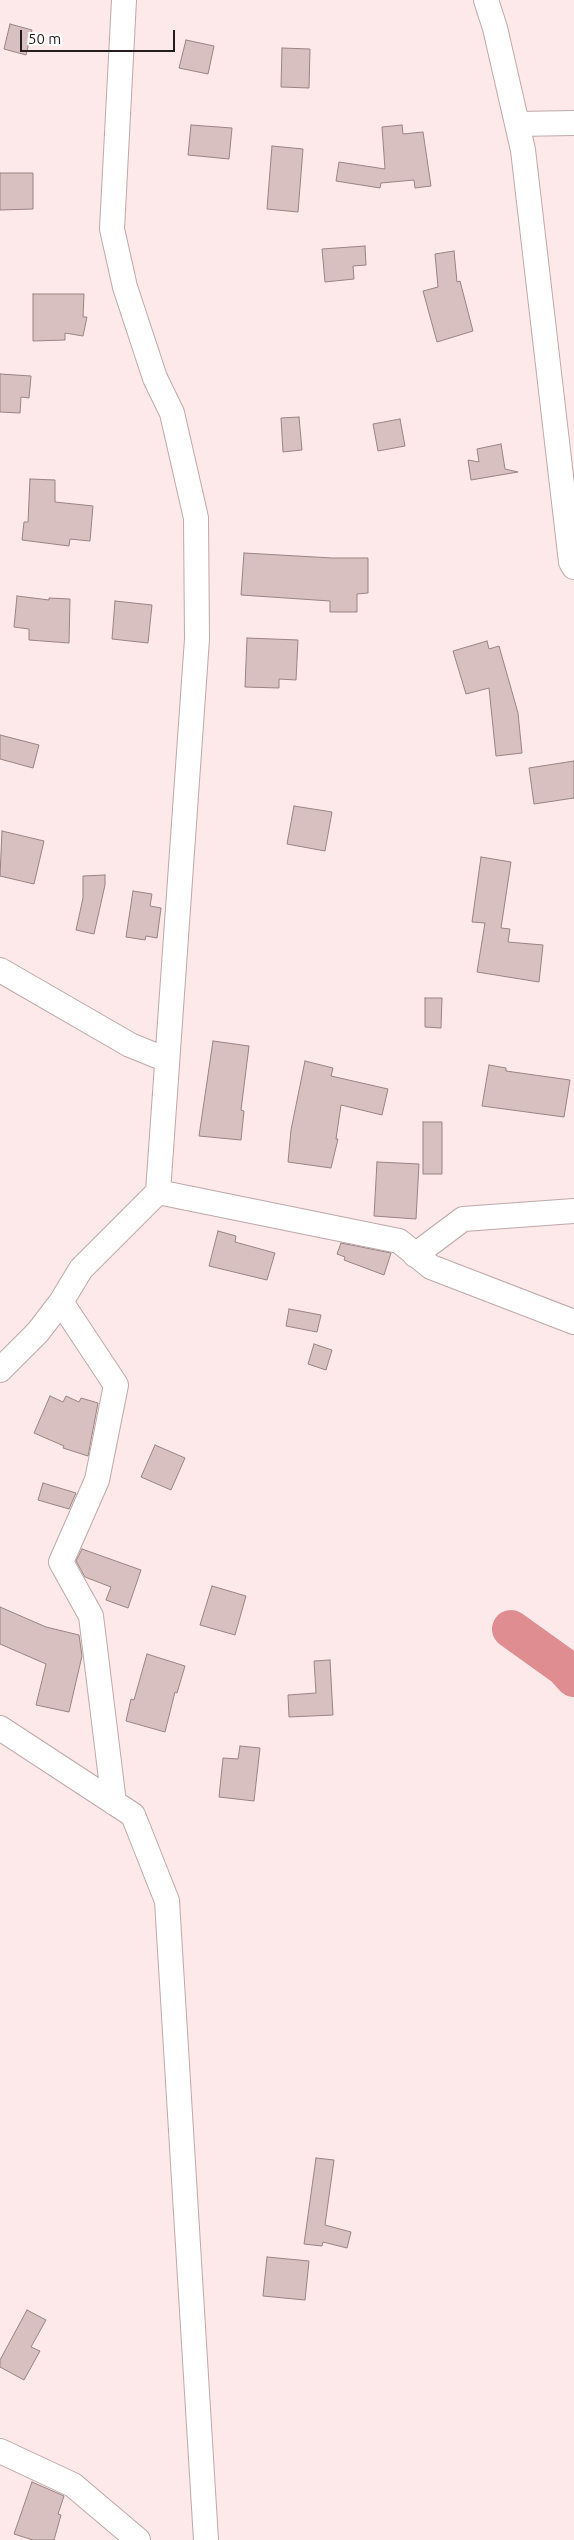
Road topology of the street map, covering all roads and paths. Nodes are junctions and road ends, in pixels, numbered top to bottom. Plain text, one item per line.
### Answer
1 (124, 0) edge
2 (486, 0) edge
3 (574, 122) edge
4 (517, 124) junction
5 (574, 567) edge
6 (0, 970) edge
7 (167, 1060) junction
8 (158, 1192) junction
9 (574, 1211) edge
10 (415, 1255) junction
11 (61, 1302) junction
12 (574, 1322) edge
13 (0, 1370) edge
14 (0, 1728) edge
15 (114, 1803) junction
16 (0, 2451) edge
17 (138, 2540) edge
18 (206, 2540) edge

1 - 7 street
2 - 4 street
3 - 4 street
4 - 5 street
6 - 7 street
7 - 8 street
8 - 10 street
8 - 11 street
9 - 10 street
10 - 12 street
11 - 13 street
11 - 15 street
14 - 15 street
15 - 18 street
16 - 17 street

